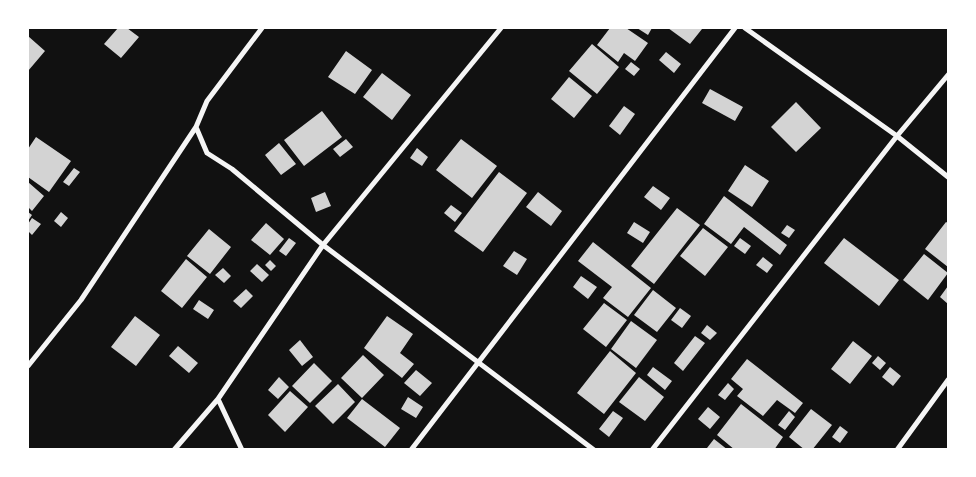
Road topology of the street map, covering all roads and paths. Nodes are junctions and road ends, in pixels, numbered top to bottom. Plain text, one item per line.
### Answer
1 (262, 28) edge
2 (502, 28) edge
3 (735, 28) edge
4 (745, 28) edge
5 (948, 75) edge
6 (196, 127) junction
7 (897, 136) junction
8 (948, 177) edge
9 (323, 245) junction
10 (479, 364) junction
11 (28, 366) edge
12 (948, 380) edge
13 (218, 399) junction
14 (174, 450) edge
15 (242, 450) edge
16 (411, 450) edge
17 (594, 450) edge
18 (652, 450) edge
19 (897, 450) edge

1 - 6 street
2 - 9 street
3 - 10 street
4 - 7 street
5 - 7 street
6 - 9 street
6 - 11 street
7 - 8 street
7 - 18 street
9 - 10 street
9 - 13 street
10 - 16 street
10 - 17 street
12 - 19 street
13 - 14 street
13 - 15 street

